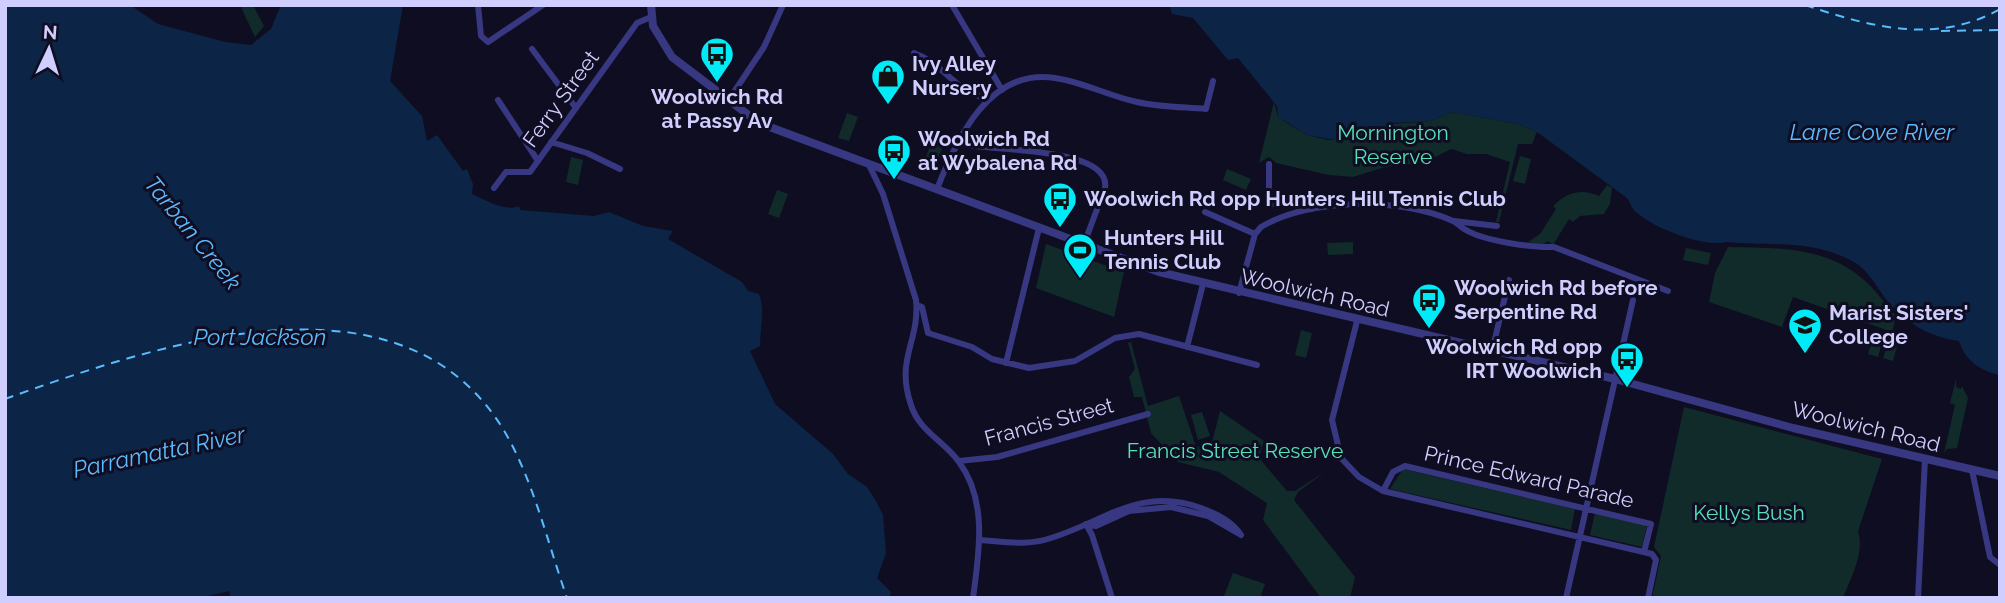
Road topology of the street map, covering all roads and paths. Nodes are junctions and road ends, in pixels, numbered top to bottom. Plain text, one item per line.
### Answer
1 (478, 5) edge
2 (543, 5) edge
3 (651, 5) edge
4 (783, 5) edge
5 (952, 5) edge
6 (650, 17) junction
7 (531, 49) dead end
8 (914, 52) dead end
9 (1213, 81) dead end
10 (1002, 90) junction
11 (498, 100) dead end
12 (728, 101) junction
13 (987, 102) junction
14 (576, 108) junction
15 (551, 142) junction
16 (957, 143) junction
17 (538, 161) junction
18 (1269, 164) dead end
19 (869, 165) junction
20 (620, 169) dead end
21 (494, 188) dead end
22 (937, 189) junction
23 (1312, 209) junction
24 (1205, 212) dead end
25 (1454, 221) junction
26 (1497, 226) dead end
27 (1039, 228) junction
28 (1255, 234) junction
29 (1084, 244) junction
30 (1509, 280) dead end
31 (1203, 284) junction
32 (1668, 291) dead end
33 (1239, 293) junction
34 (1633, 300) dead end
35 (917, 305) junction
36 (1357, 321) junction
37 (1187, 347) junction
38 (1492, 351) junction
39 (1006, 363) junction
40 (1257, 365) dead end
41 (1615, 379) junction
42 (1149, 414) dead end
43 (1925, 459) junction
44 (958, 461) junction
45 (1972, 470) junction
46 (2000, 476) edge
47 (1383, 491) junction
48 (1586, 509) junction
49 (1086, 524) junction
50 (1580, 537) junction
51 (981, 540) junction
52 (1648, 553) junction
53 (2000, 565) edge
54 (973, 598) edge
55 (1112, 598) edge
56 (1566, 598) edge
57 (1648, 598) edge
58 (1918, 598) edge

1 - 2 street
3 - 6 street
4 - 12 street
5 - 10 street
6 - 12 street, Woolwich Road
6 - 14 street, Ferry Street
7 - 14 street
8 - 13 street
9 - 10 street
10 - 13 street
11 - 17 street
12 - 19 street, Woolwich Road
13 - 16 street
14 - 15 street, Ferry Street
15 - 17 street, Ferry Street
15 - 20 street
16 - 22 street
16 - 29 street
17 - 21 street, Ferry Street
18 - 23 street
19 - 22 street, Woolwich Road
19 - 35 street
22 - 27 street, Woolwich Road
23 - 25 street
23 - 28 street
24 - 28 street
25 - 26 street
25 - 32 street
27 - 29 street, Woolwich Road
27 - 39 street
28 - 33 street
29 - 31 street, Woolwich Road
30 - 38 street
31 - 33 street, Woolwich Road
31 - 37 street
33 - 36 street, Woolwich Road
34 - 41 street
35 - 39 street
35 - 44 street
36 - 38 street, Woolwich Road
36 - 47 street
37 - 39 street
37 - 40 street
38 - 41 street, Woolwich Road
41 - 43 street, Woolwich Road
41 - 48 street
42 - 44 street, Francis Street
43 - 45 street, Woolwich Road
43 - 58 street
44 - 51 street
45 - 46 street, Woolwich Road
45 - 53 street
47 - 48 street, Prince Edward Parade
47 - 50 street
48 - 50 street
48 - 52 street, Prince Edward Parade
49 - 49 street
49 - 51 street
49 - 55 street
50 - 52 street
50 - 56 street
51 - 54 street
52 - 57 street

